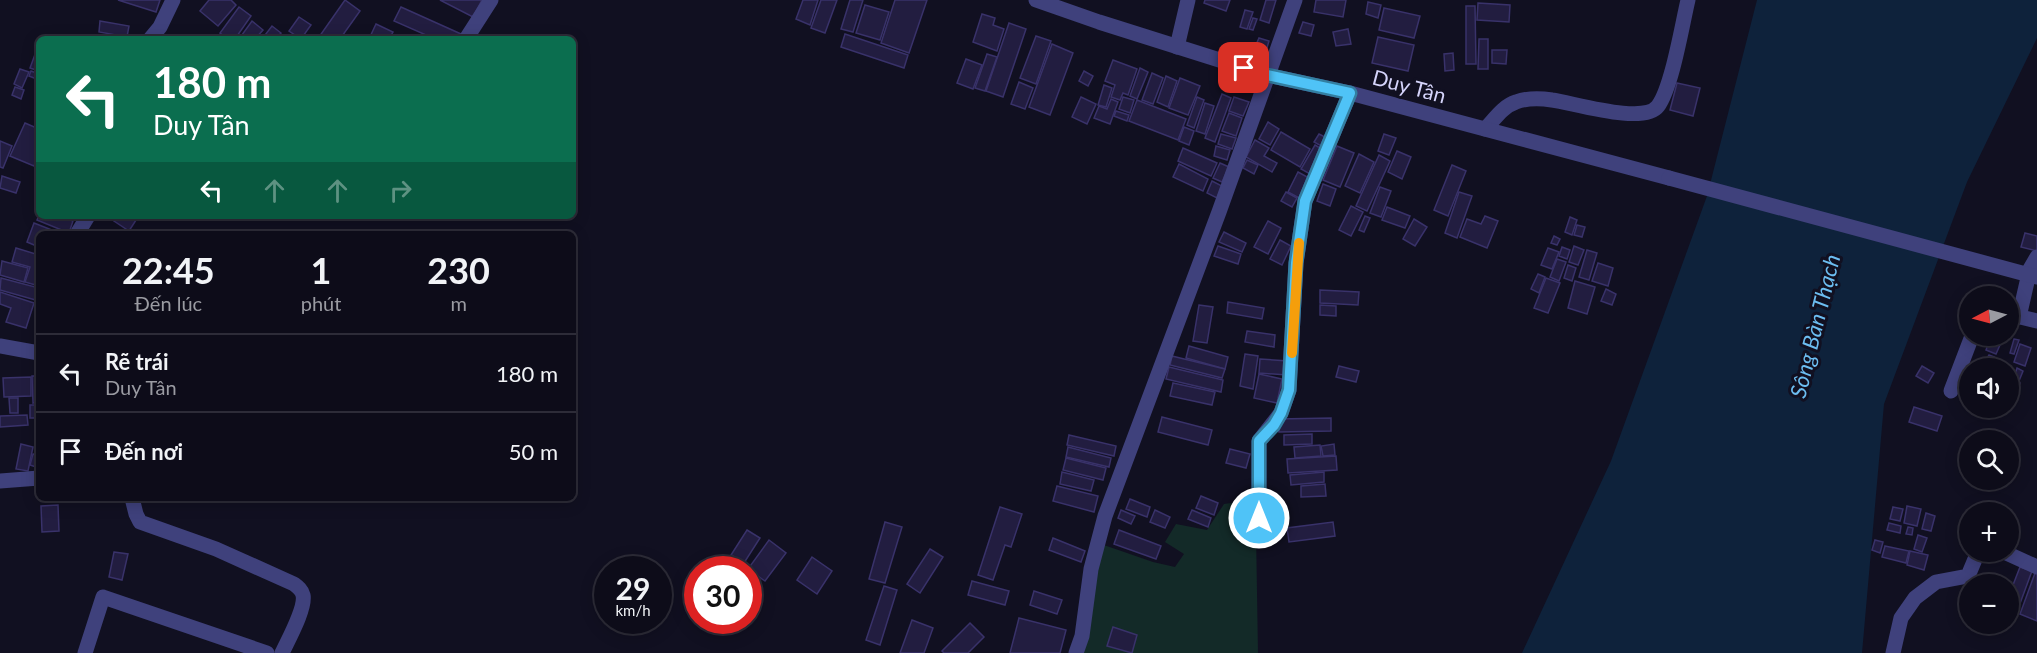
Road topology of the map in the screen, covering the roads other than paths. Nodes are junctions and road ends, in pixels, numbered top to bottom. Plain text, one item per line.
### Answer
1 (173, 0) edge
2 (491, 0) edge
3 (1036, 0) edge
4 (1188, 0) edge
5 (1295, 0) edge
6 (1688, 0) edge
7 (153, 36) edge
8 (468, 36) edge
9 (1177, 47) junction
10 (1267, 75) junction
11 (1350, 93) junction
12 (1485, 129) junction
13 (2037, 257) edge
14 (2037, 277) edge
15 (2019, 301) edge
16 (2019, 316) edge
17 (2037, 321) edge
18 (0, 346) edge
19 (1968, 346) edge
20 (36, 352) edge
21 (1951, 391) dead end
22 (36, 478) edge
23 (0, 481) edge
24 (133, 501) edge
25 (1259, 518) dead end
26 (2019, 559) edge
27 (1974, 562) edge
28 (2037, 567) edge
29 (85, 653) edge
30 (267, 653) edge
31 (282, 653) edge
32 (1076, 653) edge
33 (1893, 653) edge

1 - 7 street
2 - 8 street
3 - 9 street, Duy Tân
4 - 9 street
5 - 10 street
6 - 12 street
9 - 10 street, Duy Tân
10 - 11 street, Duy Tân
10 - 32 street
11 - 12 street, Duy Tân
11 - 25 street
12 - 14 street, Duy Tân, bridge
13 - 15 street
16 - 17 street
18 - 20 street
19 - 21 street
22 - 23 street
24 - 31 street
26 - 28 street
27 - 33 street
29 - 30 street

